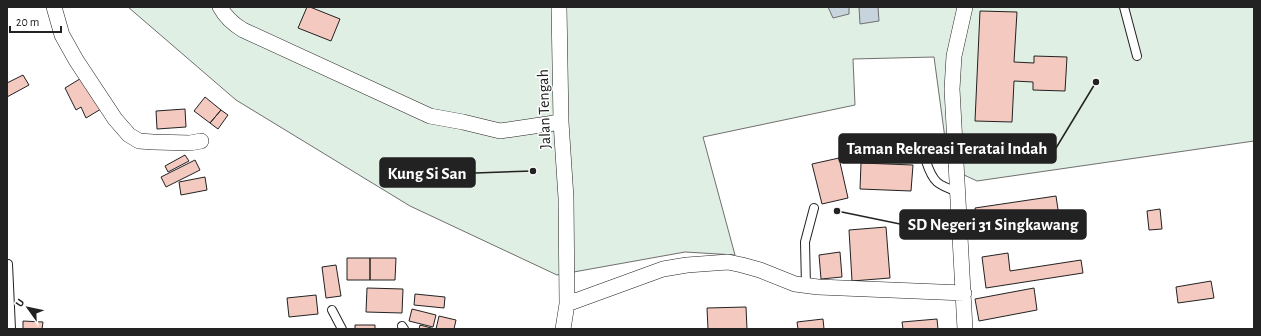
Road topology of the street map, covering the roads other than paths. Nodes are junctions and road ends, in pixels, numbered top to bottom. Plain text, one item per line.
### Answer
1 (54, 7) edge
2 (220, 7) edge
3 (559, 7) edge
4 (966, 7) edge
5 (1124, 7) edge
6 (1137, 56) dead end
7 (561, 122) junction
8 (201, 141) dead end
9 (926, 161) dead end
10 (958, 192) junction
11 (814, 208) dead end
12 (8, 264) edge
13 (806, 286) junction
14 (964, 292) junction
15 (567, 304) junction
16 (332, 310) dead end
17 (12, 329) edge
18 (342, 329) edge
19 (563, 329) edge
20 (965, 329) edge

1 - 8 street
2 - 7 street
3 - 7 street, Jalan Tengah
4 - 10 street
5 - 6 lane
7 - 15 street, Jalan Tengah
9 - 10 lane
10 - 14 street
11 - 13 lane
12 - 17 lane
13 - 14 street
13 - 15 street
14 - 20 street
15 - 19 street, Jalan Tengah
16 - 18 lane

